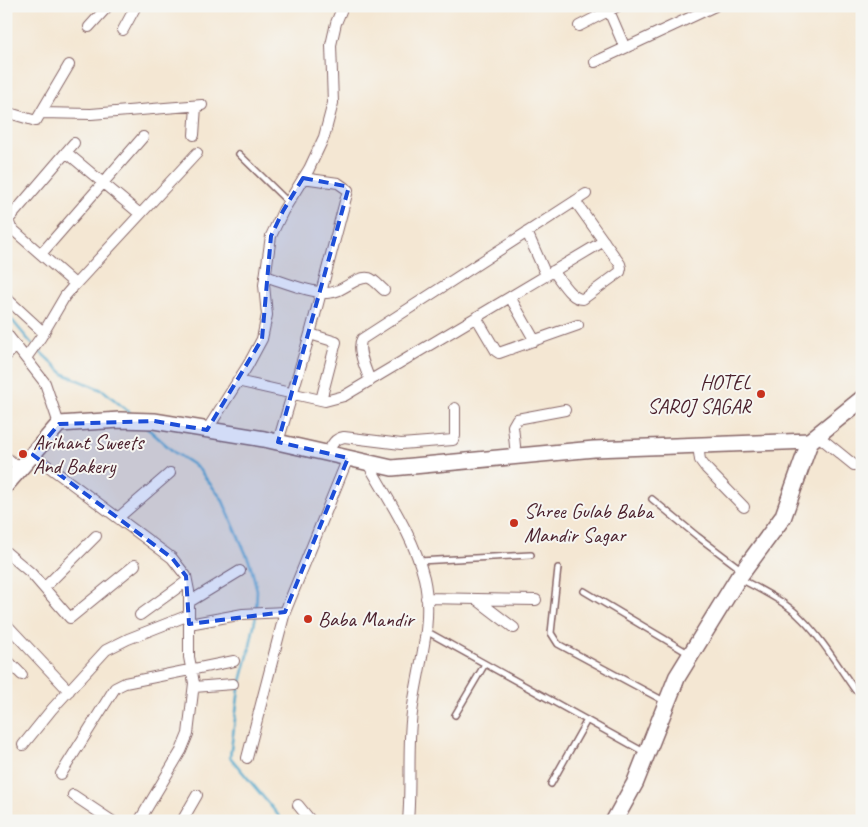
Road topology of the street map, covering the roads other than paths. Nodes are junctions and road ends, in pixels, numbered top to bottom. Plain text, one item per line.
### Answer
1 (108, 6) edge
2 (136, 6) edge
3 (343, 6) edge
4 (716, 6) edge
5 (613, 8) edge
6 (579, 26) dead end
7 (89, 27) dead end
8 (123, 30) dead end
9 (626, 48) junction
10 (595, 62) dead end
11 (69, 66) dead end
12 (6, 112) edge
13 (41, 113) junction
14 (194, 135) dead end
15 (143, 137) dead end
16 (74, 143) dead end
17 (66, 152) junction
18 (197, 152) dead end
19 (239, 154) dead end
20 (303, 178) junction
21 (103, 183) junction
22 (586, 194) dead end
23 (574, 201) junction
24 (288, 202) junction
25 (140, 214) junction
26 (526, 232) junction
27 (604, 241) junction
28 (41, 254) junction
29 (549, 273) junction
30 (266, 276) junction
31 (75, 284) junction
32 (384, 290) dead end
33 (321, 292) junction
34 (510, 296) junction
35 (6, 298) edge
36 (476, 317) junction
37 (578, 325) dead end
38 (6, 333) edge
39 (310, 334) junction
40 (42, 335) junction
41 (535, 341) junction
42 (16, 346) junction
43 (6, 356) edge
44 (26, 358) junction
45 (370, 381) junction
46 (237, 382) junction
47 (292, 394) junction
48 (861, 399) edge
49 (321, 400) junction
50 (455, 408) dead end
51 (565, 410) dead end
52 (59, 424) junction
53 (207, 430) junction
54 (814, 438) junction
55 (278, 442) junction
56 (698, 445) junction
57 (328, 453) junction
58 (33, 454) junction
59 (516, 456) junction
60 (6, 457) edge
61 (348, 458) junction
62 (367, 462) junction
63 (854, 465) dead end
64 (20, 469) junction
65 (170, 473) dead end
66 (6, 485) edge
67 (652, 499) dead end
68 (744, 507) dead end
69 (118, 518) junction
70 (96, 536) dead end
71 (6, 552) edge
72 (531, 555) dead end
73 (419, 561) junction
74 (135, 565) dead end
75 (558, 568) dead end
76 (240, 570) dead end
77 (740, 574) junction
78 (187, 581) junction
79 (44, 588) junction
80 (584, 591) dead end
81 (426, 598) junction
82 (476, 599) junction
83 (536, 600) dead end
84 (189, 602) junction
85 (285, 612) junction
86 (140, 615) dead end
87 (189, 619) junction
88 (6, 624) edge
89 (514, 628) dead end
90 (426, 632) junction
91 (691, 654) junction
92 (6, 659) edge
93 (234, 661) dead end
94 (485, 664) junction
95 (192, 669) junction
96 (22, 675) dead end
97 (233, 684) dead end
98 (194, 687) junction
99 (855, 690) dead end
100 (69, 691) junction
101 (667, 702) junction
102 (455, 715) dead end
103 (587, 720) junction
104 (23, 745) dead end
105 (646, 753) junction
106 (246, 758) dead end
107 (61, 774) dead end
108 (551, 784) dead end
109 (73, 795) dead end
110 (197, 795) dead end
111 (298, 805) dead end
112 (141, 818) dead end
113 (112, 821) edge
114 (182, 821) edge
115 (311, 821) edge
116 (408, 821) edge
117 (614, 821) edge

1 - 7 street
2 - 8 street
3 - 20 street
4 - 9 street
5 - 6 street
5 - 9 street
9 - 10 street
11 - 13 street
12 - 13 street
13 - 14 street
15 - 21 street
16 - 17 street
17 - 21 street
17 - 28 street
18 - 25 street
19 - 24 lane
20 - 24 street
20 - 33 street
21 - 25 street
21 - 28 street
22 - 23 street
23 - 26 street
23 - 27 street
24 - 30 street
25 - 31 street
26 - 29 street
26 - 45 street
27 - 29 street
27 - 29 street
28 - 31 street
29 - 34 street
30 - 33 street
30 - 46 street
31 - 40 street
32 - 33 street
33 - 39 street
34 - 36 street
34 - 41 street
35 - 40 street
36 - 41 street
36 - 45 street
37 - 41 street
38 - 42 street
39 - 47 street
39 - 49 street
40 - 44 street
42 - 43 street
42 - 44 street
44 - 52 street
45 - 49 street
46 - 47 street
46 - 53 street
47 - 49 street
47 - 55 street
48 - 54 main road
50 - 57 street
51 - 59 street
52 - 53 street
52 - 58 street
53 - 55 street
54 - 56 street
54 - 63 street
54 - 77 main road
55 - 57 street
56 - 59 street
56 - 68 street
57 - 61 street
58 - 64 street
58 - 69 street
59 - 62 street
60 - 64 street
61 - 62 street
61 - 85 street
62 - 73 street
64 - 66 street
65 - 69 street
67 - 77 lane
69 - 78 street
70 - 79 street
71 - 79 street
72 - 73 lane
73 - 81 street
74 - 79 street
75 - 101 lane
76 - 84 street
77 - 91 main road
77 - 99 lane
78 - 84 street
78 - 86 street
80 - 91 lane
81 - 82 street
81 - 90 street
82 - 83 street
82 - 89 street
84 - 87 street
85 - 87 street
85 - 106 street
87 - 95 street
87 - 100 street
88 - 100 street
90 - 94 lane
90 - 116 street
91 - 101 main road
92 - 96 street
93 - 95 street
94 - 102 lane
94 - 103 lane
95 - 98 street
95 - 107 street
97 - 98 street
98 - 112 street
100 - 104 street
101 - 105 main road
103 - 105 lane
103 - 108 lane
105 - 117 main road
109 - 113 street
110 - 114 street
111 - 115 street

